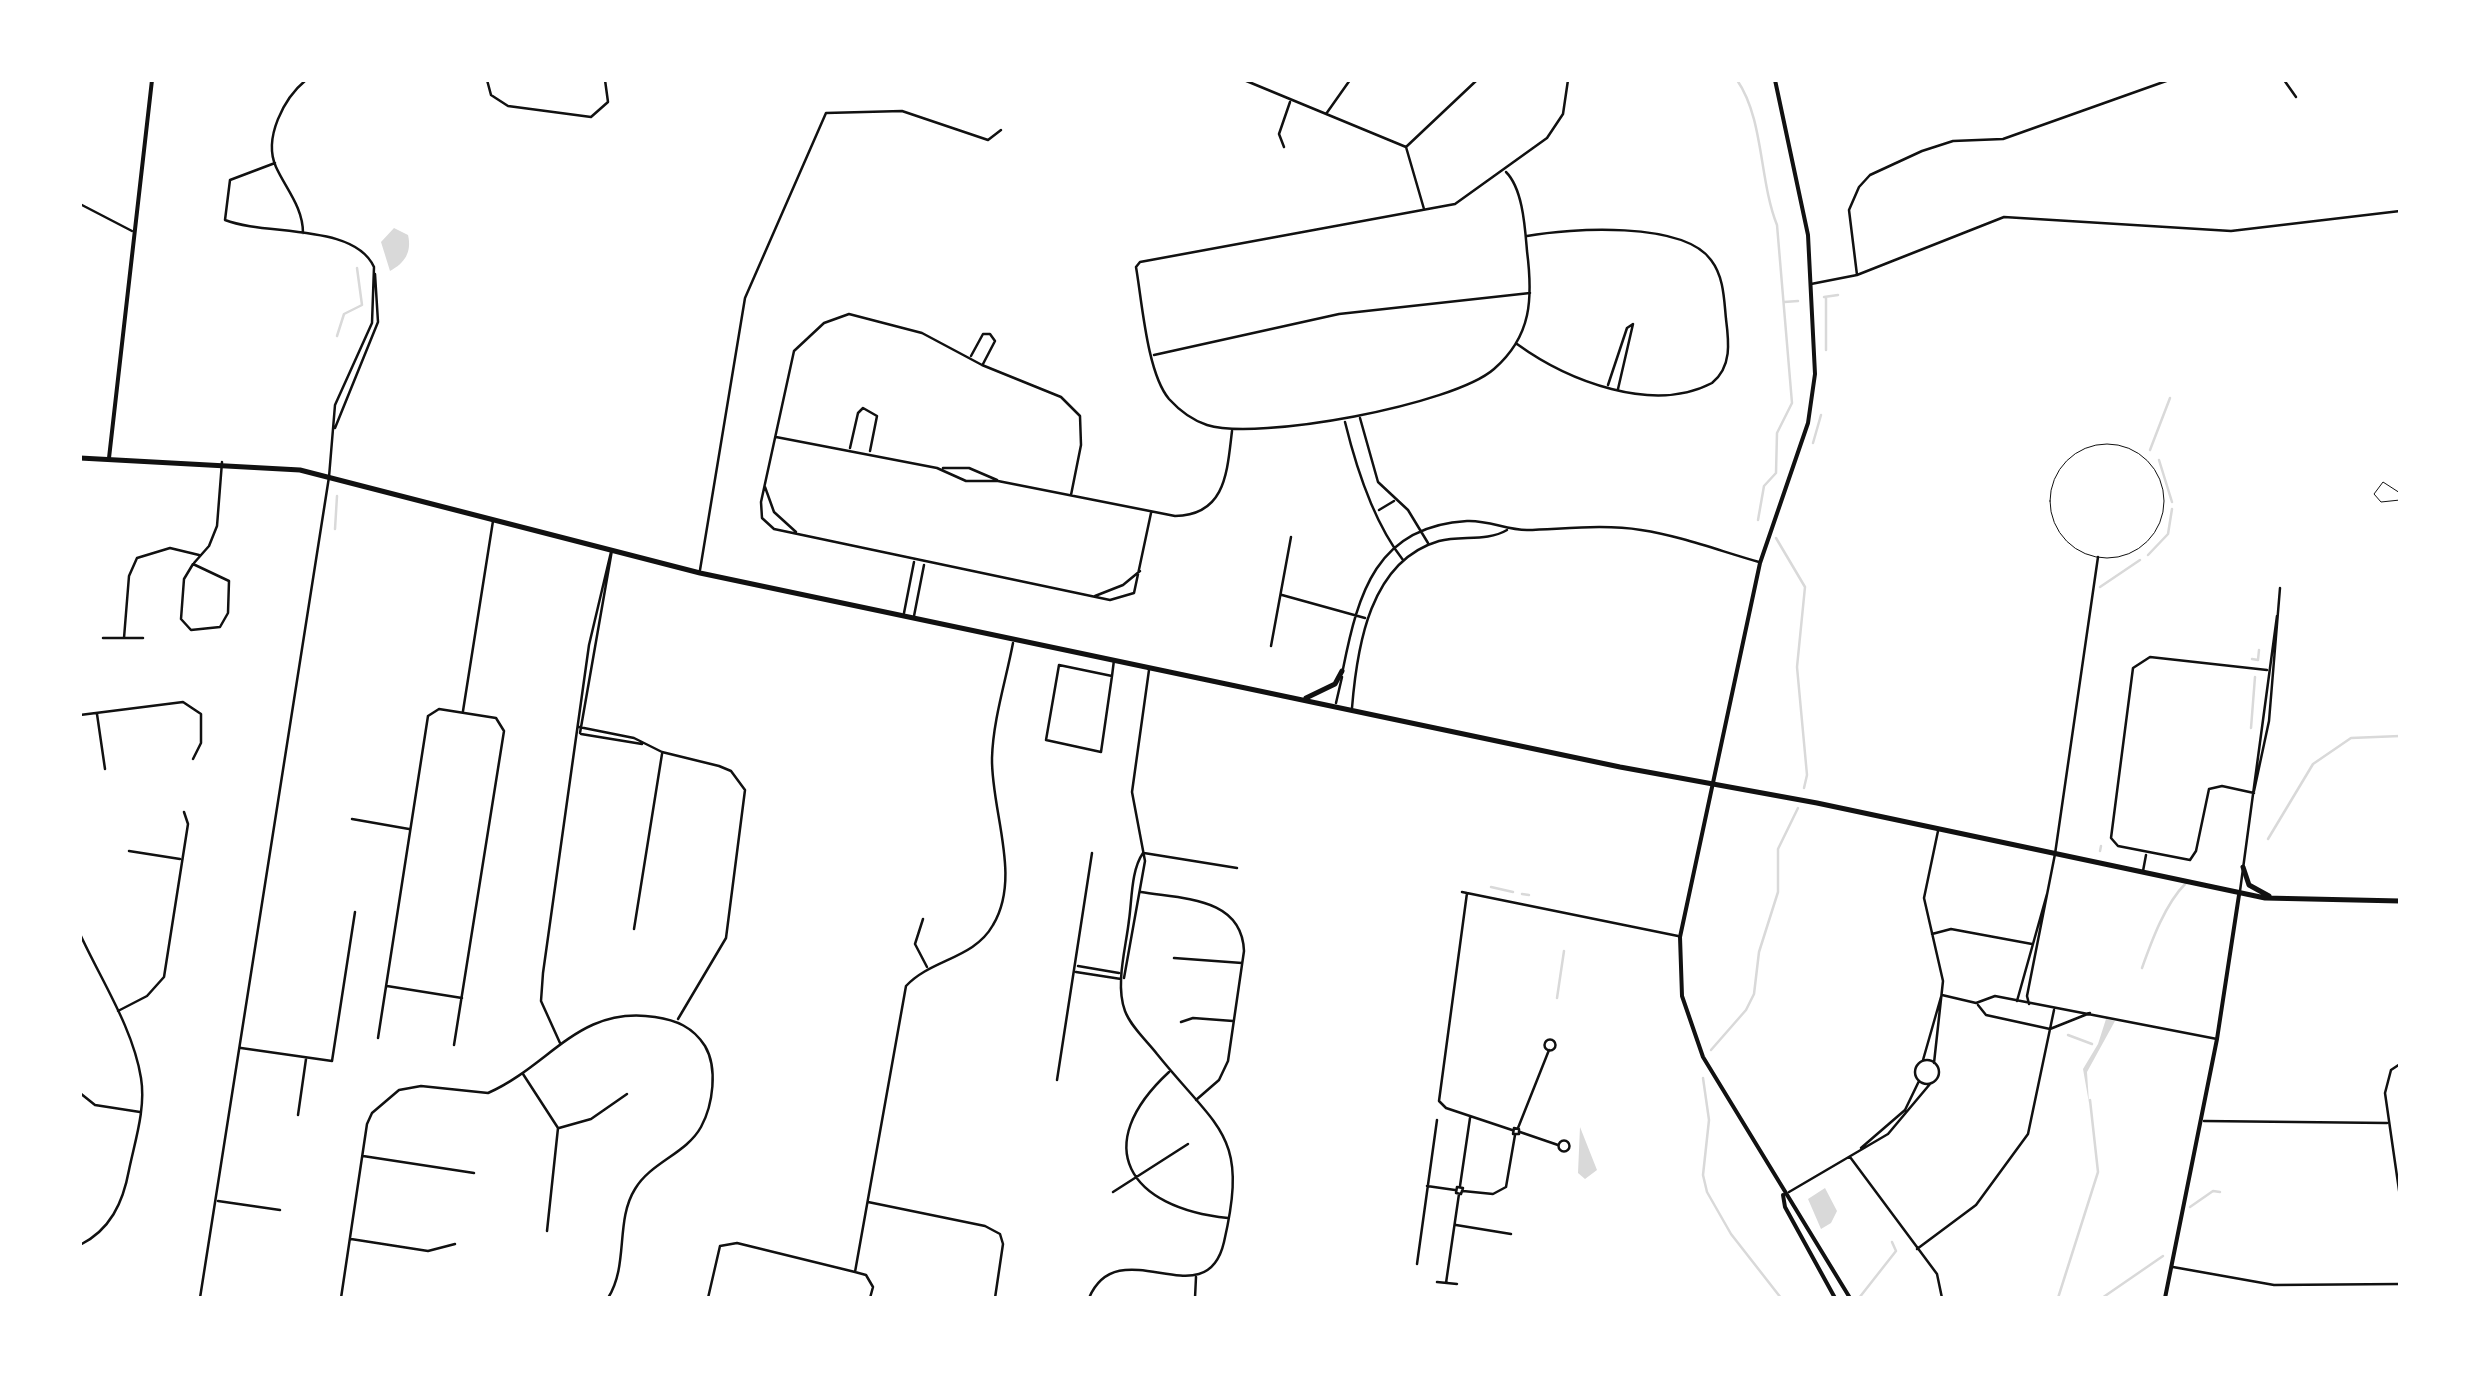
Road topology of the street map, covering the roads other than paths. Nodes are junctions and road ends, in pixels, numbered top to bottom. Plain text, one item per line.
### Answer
1 (152, 80) edge
2 (306, 80) edge
3 (487, 80) edge
4 (605, 80) edge
5 (1244, 80) edge
6 (1350, 80) edge
7 (1477, 80) edge
8 (1568, 80) edge
9 (1774, 80) edge
10 (2169, 80) edge
11 (2284, 80) edge
12 (2296, 97) dead end
13 (1291, 101) junction
14 (1326, 114) junction
15 (1001, 130) dead end
16 (1284, 147) dead end
17 (1406, 147) junction
18 (274, 163) junction
19 (1506, 172) junction
20 (83, 205) edge
21 (1424, 210) junction
22 (2400, 211) edge
23 (81, 216) edge
24 (135, 233) junction
25 (303, 234) junction
26 (1526, 236) junction
27 (1857, 276) junction
28 (1812, 284) junction
29 (1532, 293) junction
30 (1516, 343) junction
31 (1153, 356) junction
32 (970, 359) junction
33 (982, 365) junction
34 (1607, 386) junction
35 (1618, 389) junction
36 (1360, 417) junction
37 (1344, 420) junction
38 (1232, 429) junction
39 (776, 437) junction
40 (850, 450) junction
41 (870, 453) junction
42 (80, 458) edge
43 (109, 459) junction
44 (222, 462) junction
45 (937, 468) junction
46 (329, 478) junction
47 (998, 481) junction
48 (764, 486) junction
49 (2400, 492) edge
50 (1071, 495) junction
51 (1396, 500) junction
52 (2400, 500) edge
53 (1378, 511) junction
54 (1152, 513) junction
55 (493, 519) junction
56 (1508, 529) junction
57 (1422, 531) junction
58 (802, 535) junction
59 (1291, 537) dead end
60 (1429, 544) junction
61 (1394, 548) junction
62 (612, 549) junction
63 (199, 555) junction
64 (2098, 558) junction
65 (914, 560) junction
66 (1403, 560) junction
67 (924, 563) junction
68 (1760, 563) junction
69 (193, 564) junction
70 (1141, 570) junction
71 (700, 573) junction
72 (2280, 588) dead end
73 (1280, 594) junction
74 (1094, 596) junction
75 (1354, 614) junction
76 (903, 615) junction
77 (2277, 616) junction
78 (914, 617) junction
79 (1368, 620) junction
80 (104, 638) dead end
81 (124, 638) junction
82 (143, 638) dead end
83 (1014, 638) junction
84 (1271, 646) dead end
85 (1114, 659) junction
86 (1150, 666) junction
87 (2267, 670) junction
88 (1342, 671) junction
89 (1112, 676) junction
90 (1306, 698) junction
91 (1336, 705) junction
92 (1352, 708) junction
93 (463, 712) junction
94 (97, 713) junction
95 (80, 715) edge
96 (581, 728) junction
97 (579, 734) junction
98 (604, 735) junction
99 (662, 752) junction
100 (193, 758) dead end
101 (104, 769) dead end
102 (1712, 784) junction
103 (2254, 793) junction
104 (184, 812) dead end
105 (352, 819) dead end
106 (1938, 829) junction
107 (410, 830) junction
108 (129, 850) dead end
109 (1092, 853) dead end
110 (1143, 853) junction
111 (2146, 853) junction
112 (2055, 854) junction
113 (181, 860) junction
114 (2243, 866) junction
115 (1236, 868) dead end
116 (2142, 873) junction
117 (1140, 892) junction
118 (2239, 893) junction
119 (2276, 899) junction
120 (2400, 900) edge
121 (355, 912) dead end
122 (923, 920) dead end
123 (634, 928) dead end
124 (80, 934) edge
125 (1931, 934) junction
126 (1680, 937) junction
127 (2035, 945) junction
128 (1174, 958) dead end
129 (1243, 963) junction
130 (1076, 966) junction
131 (928, 968) junction
132 (1076, 972) junction
133 (1124, 975) junction
134 (386, 986) junction
135 (1942, 996) junction
136 (462, 998) junction
137 (1984, 1000) junction
138 (2016, 1001) junction
139 (1976, 1003) junction
140 (2029, 1004) junction
141 (1982, 1008) junction
142 (2054, 1010) junction
143 (117, 1012) junction
144 (2092, 1013) junction
145 (677, 1020) junction
146 (1234, 1021) junction
147 (1182, 1022) dead end
148 (2050, 1029) junction
149 (378, 1038) dead end
150 (2217, 1039) junction
151 (560, 1045) junction
152 (454, 1046) dead end
153 (240, 1047) junction
154 (1549, 1050) dead end
155 (306, 1057) junction
156 (1923, 1060) junction
157 (1934, 1062) junction
158 (2400, 1064) edge
159 (1170, 1071) junction
160 (522, 1073) junction
161 (1058, 1080) dead end
162 (1918, 1082) junction
163 (1930, 1084) junction
164 (80, 1093) edge
165 (627, 1094) dead end
166 (1196, 1100) junction
167 (141, 1112) junction
168 (298, 1115) dead end
169 (1470, 1116) junction
170 (1437, 1120) dead end
171 (2202, 1121) junction
172 (2388, 1123) junction
173 (558, 1128) junction
174 (1516, 1131) junction
175 (1188, 1144) dead end
176 (1558, 1145) dead end
177 (1861, 1149) junction
178 (362, 1156) junction
179 (1849, 1156) junction
180 (474, 1173) dead end
181 (2398, 1175) edge
182 (1138, 1177) junction
183 (1428, 1186) junction
184 (1459, 1190) junction
185 (1113, 1192) dead end
186 (1784, 1195) junction
187 (2400, 1198) edge
188 (217, 1201) junction
189 (868, 1202) junction
190 (280, 1210) dead end
191 (1228, 1218) junction
192 (1454, 1224) junction
193 (546, 1231) dead end
194 (1511, 1234) dead end
195 (350, 1239) junction
196 (80, 1244) edge
197 (455, 1244) dead end
198 (1917, 1249) junction
199 (1417, 1264) dead end
200 (2171, 1267) junction
201 (855, 1272) junction
202 (1196, 1276) junction
203 (1436, 1282) dead end
204 (1446, 1283) junction
205 (1457, 1284) dead end
206 (2400, 1284) edge
207 (200, 1298) edge
208 (340, 1298) edge
209 (608, 1298) edge
210 (708, 1298) edge
211 (870, 1298) edge
212 (996, 1298) edge
213 (1089, 1298) edge
214 (1196, 1298) edge
215 (1835, 1298) edge
216 (1850, 1298) edge
217 (1942, 1298) edge
218 (2165, 1298) edge

1 - 24 main road
2 - 18 street
3 - 4 street
5 - 13 street
6 - 14 street
7 - 17 street
8 - 19 street
9 - 28 main road
10 - 27 street
11 - 12 street
13 - 14 street
13 - 16 street
14 - 17 street
15 - 71 street
17 - 21 street
18 - 25 street
18 - 25 street
19 - 21 street
19 - 26 street
20 - 23 street
20 - 24 street
21 - 31 street
22 - 27 street
24 - 43 main road
25 - 46 street
26 - 29 street
26 - 35 street
27 - 28 street
28 - 68 main road
29 - 30 street
29 - 31 street
30 - 34 street
30 - 36 street
31 - 38 street
32 - 33 street
32 - 33 street
32 - 39 street
33 - 50 street
34 - 35 street
34 - 35 street
36 - 37 street
36 - 51 street
37 - 38 street
37 - 53 street
38 - 54 street
39 - 40 street
39 - 48 street
40 - 41 street
40 - 41 street
41 - 45 street
42 - 43 main road
43 - 44 main road
44 - 46 main road
44 - 63 street
45 - 47 street
45 - 47 street
46 - 55 main road
46 - 153 street
47 - 50 street
48 - 58 street
48 - 58 street
49 - 52 lane
50 - 54 street
51 - 53 street
51 - 57 street
53 - 61 street
54 - 70 street
55 - 62 main road
55 - 93 street
56 - 57 street
56 - 60 street
56 - 68 street
57 - 60 street
57 - 61 street
58 - 65 street
59 - 73 street
60 - 66 street
61 - 66 street
61 - 75 street
62 - 71 main road
62 - 96 street
62 - 96 street
63 - 69 street
63 - 81 street
64 - 64 lane
64 - 112 street
65 - 67 street
65 - 76 street
66 - 79 street
67 - 74 street
67 - 78 street
68 - 102 main road
69 - 69 street
70 - 74 street
70 - 74 street
71 - 76 main road
72 - 77 street
73 - 75 street
73 - 84 street
75 - 79 street
75 - 88 street
76 - 78 main road
77 - 87 street
77 - 103 street
78 - 83 main road
79 - 92 street
80 - 81 street
81 - 82 street
83 - 85 main road
83 - 131 street
85 - 86 main road
85 - 89 street
86 - 90 main road
86 - 110 street
87 - 103 street
87 - 111 street
88 - 90 main road
88 - 91 street
89 - 89 street
90 - 91 main road
91 - 92 main road
92 - 102 main road
93 - 107 street
93 - 136 street
94 - 95 street
94 - 100 street
94 - 101 street
96 - 97 street
96 - 98 street
97 - 98 street
97 - 151 street
98 - 99 street
99 - 123 street
99 - 145 street
102 - 106 main road
102 - 126 main road
103 - 111 street
103 - 114 street
104 - 113 street
105 - 107 street
106 - 112 main road
106 - 125 street
107 - 134 street
108 - 113 street
109 - 130 street
110 - 115 street
110 - 117 street
110 - 133 street
111 - 116 street
112 - 116 main road
112 - 127 street
113 - 143 street
114 - 118 street
114 - 119 main road
116 - 118 main road
117 - 129 street
117 - 133 street
118 - 119 main road
118 - 150 main road
119 - 120 main road
121 - 155 street
122 - 131 street
124 - 143 street
125 - 127 street
125 - 135 street
126 - 169 street
126 - 186 main road
127 - 138 street
127 - 140 street
128 - 129 street
129 - 146 street
130 - 132 street
130 - 133 street
131 - 189 street
132 - 133 street
132 - 161 street
133 - 159 street
134 - 136 street
134 - 149 street
135 - 139 street
135 - 156 street
135 - 157 street
136 - 152 street
137 - 138 street
137 - 139 street
137 - 141 street
138 - 140 street
139 - 141 street
140 - 142 street
141 - 148 street
142 - 144 street
142 - 148 street
143 - 167 street
144 - 148 street
144 - 150 street
145 - 151 street
145 - 209 street
146 - 147 street
146 - 166 street
148 - 198 street
150 - 171 main road
151 - 160 street
153 - 155 street
153 - 188 street
154 - 174 street
155 - 168 street
156 - 157 street
156 - 162 street
157 - 163 street
158 - 172 street
159 - 166 street
159 - 182 street
160 - 173 street
160 - 178 street
162 - 163 street
162 - 177 street
163 - 177 street
164 - 167 street
165 - 173 street
166 - 191 street
167 - 196 street
169 - 174 street
169 - 184 street
170 - 183 street
171 - 172 street
171 - 200 main road
172 - 181 street
173 - 193 street
174 - 176 street
174 - 184 street
175 - 182 street
177 - 179 street
178 - 180 street
178 - 195 street
179 - 186 street
179 - 198 street
181 - 187 street
182 - 185 street
182 - 191 street
183 - 184 street
183 - 199 street
184 - 192 street
186 - 215 main road
186 - 216 main road
188 - 190 street
188 - 207 street
189 - 201 street
189 - 212 street
191 - 202 street
192 - 194 street
192 - 204 street
195 - 197 street
195 - 208 street
198 - 217 street
200 - 206 street
200 - 218 main road
201 - 210 street
201 - 211 street
202 - 213 street
202 - 214 street
203 - 204 street
204 - 205 street

